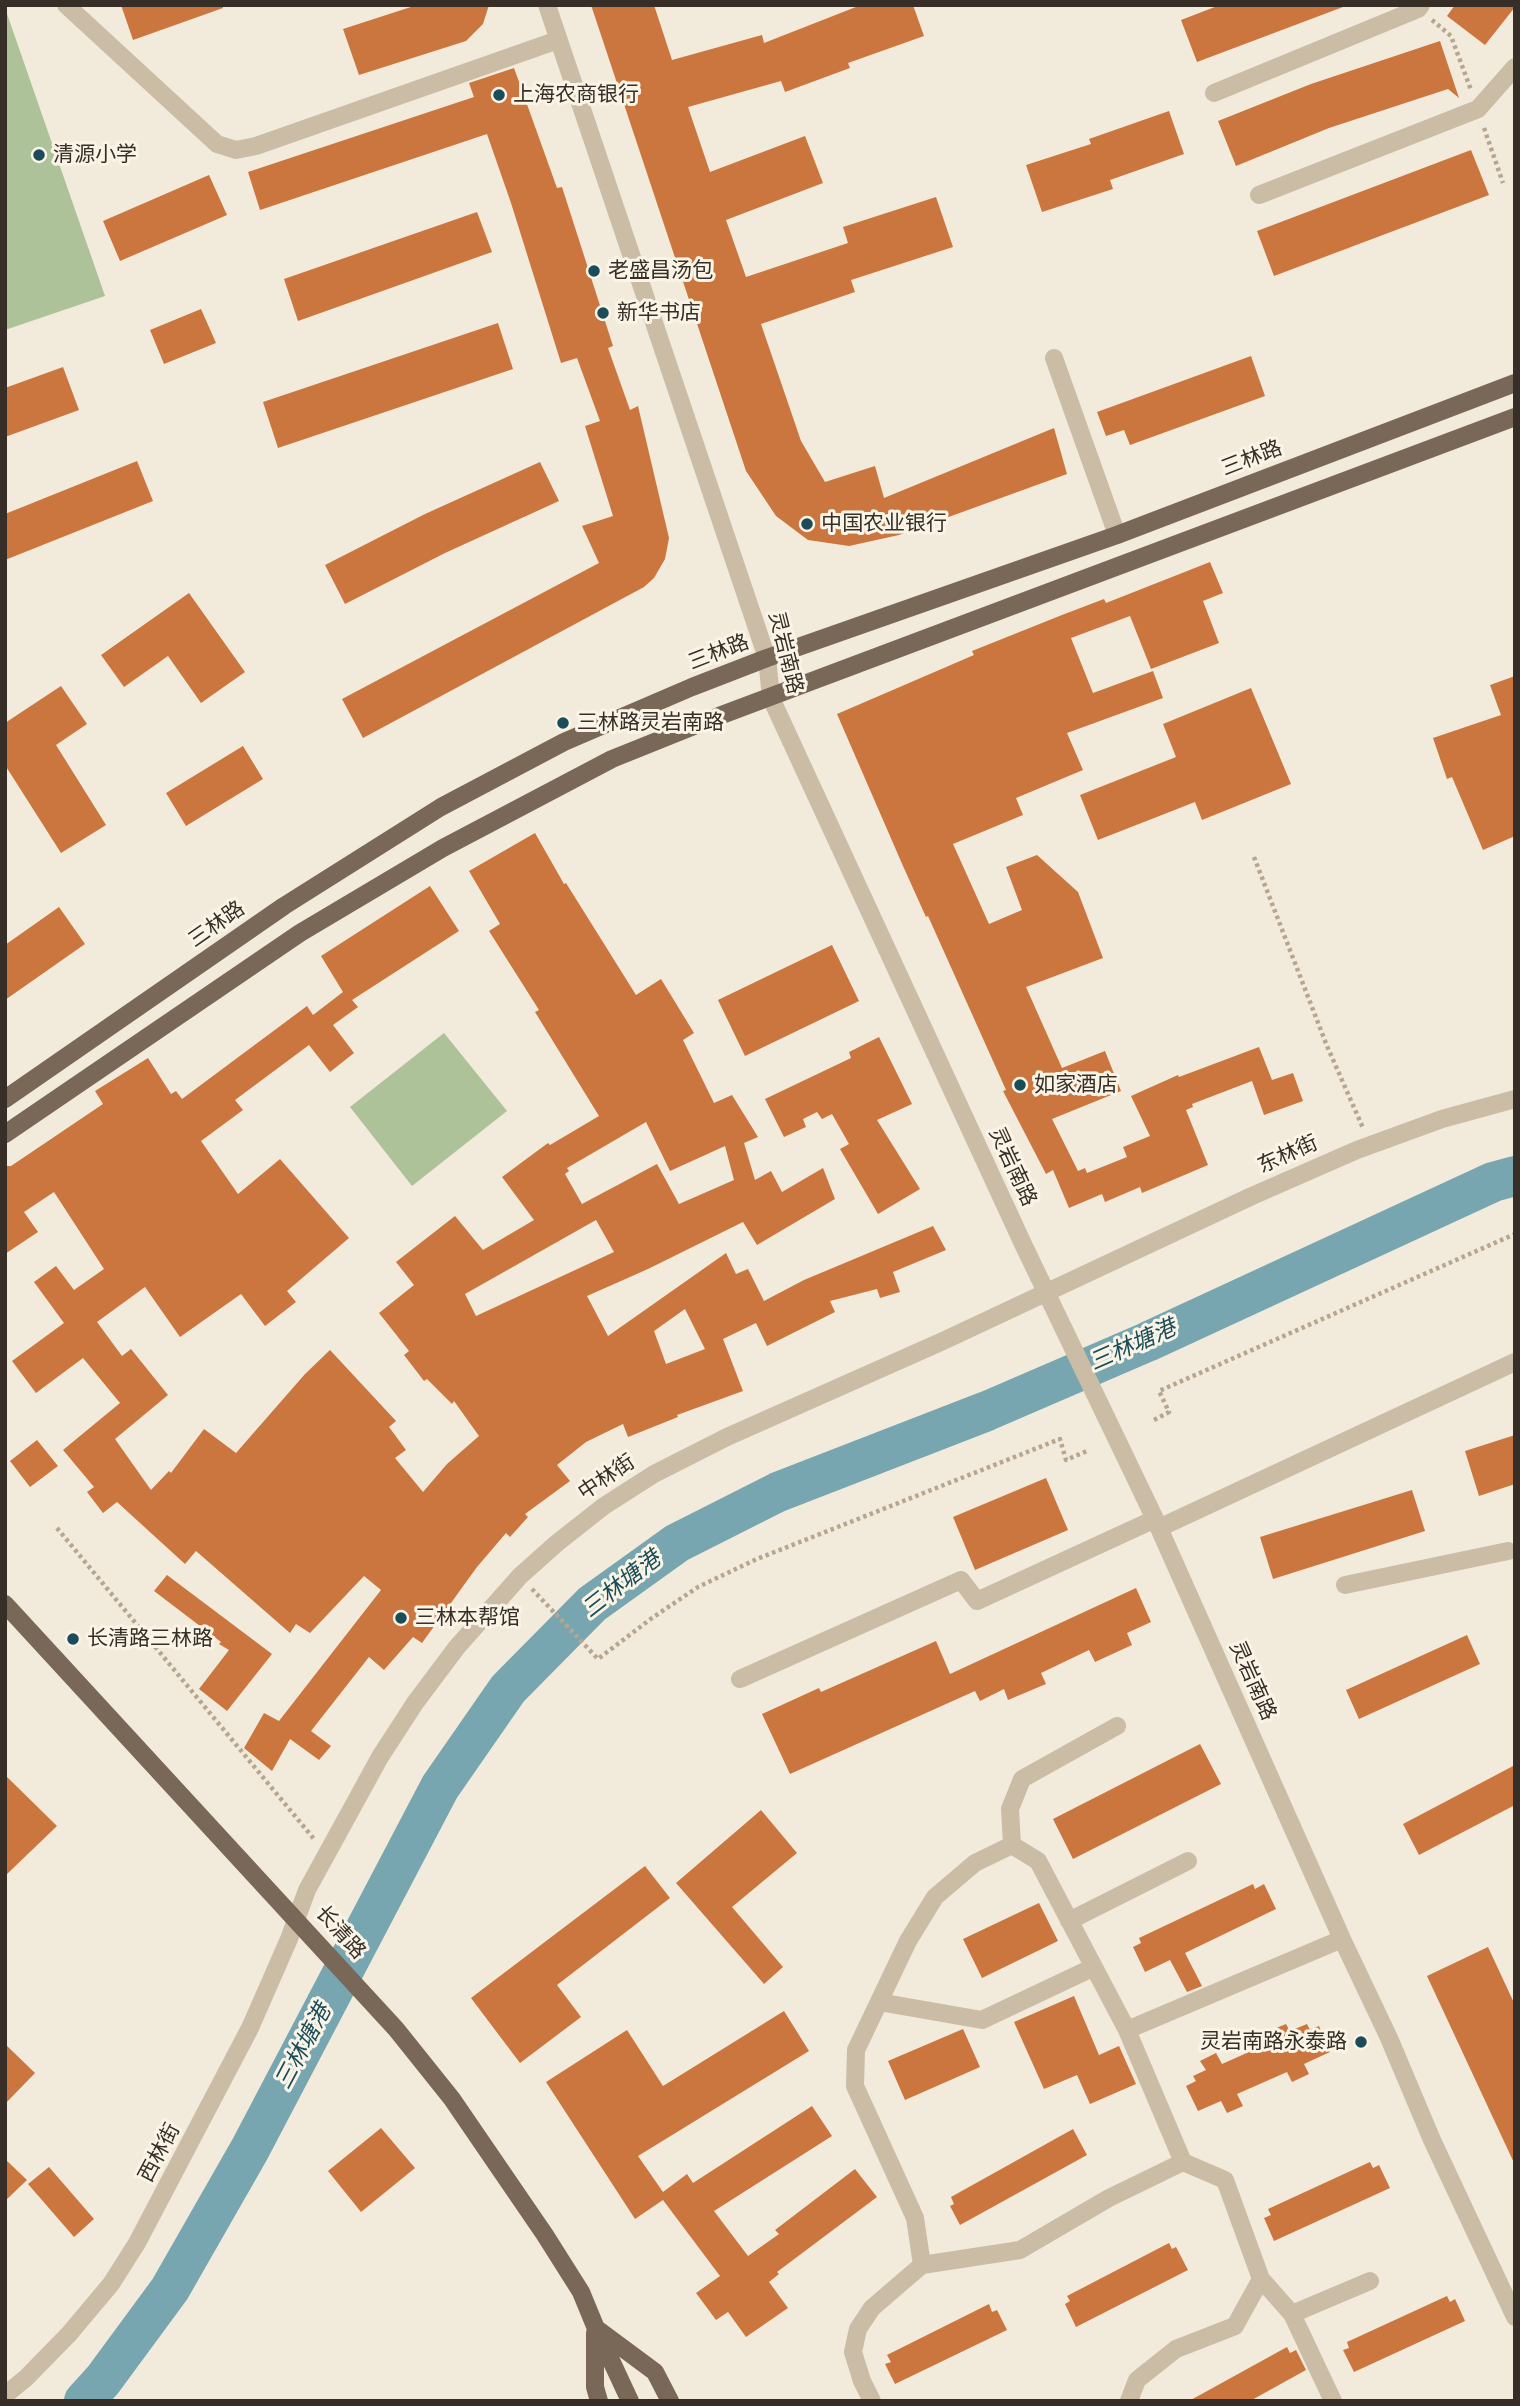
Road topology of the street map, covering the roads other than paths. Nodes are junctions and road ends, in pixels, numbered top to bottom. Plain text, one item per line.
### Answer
1 (66, 5) edge
2 (547, 5) edge
3 (1421, 5) edge
4 (558, 40) junction
5 (1515, 67) edge
6 (1214, 93) dead end
7 (1259, 195) dead end
8 (1054, 358) dead end
9 (1515, 383) edge
10 (1515, 417) edge
11 (1117, 535) junction
12 (767, 658) junction
13 (771, 698) junction
14 (5, 1098) edge
15 (1515, 1098) edge
16 (5, 1134) edge
17 (1087, 1273) joint
18 (1515, 1362) edge
19 (1157, 1524) junction
20 (1507, 1551) dead end
21 (1345, 1585) dead end
22 (5, 1604) edge
23 (740, 1679) dead end
24 (1117, 1726) dead end
25 (1012, 1845) junction
26 (1188, 1861) dead end
27 (303, 1899) joint
28 (1069, 1921) junction
29 (1342, 1939) junction
30 (1094, 1968) junction
31 (879, 2002) junction
32 (1127, 2030) junction
33 (1183, 2162) junction
34 (922, 2265) junction
35 (1261, 2278) junction
36 (1370, 2281) dead end
37 (1292, 2314) junction
38 (1515, 2318) edge
39 (594, 2326) junction
40 (5, 2395) edge
41 (599, 2401) edge
42 (630, 2401) edge
43 (670, 2401) edge
44 (872, 2401) edge
45 (1129, 2401) edge
46 (1333, 2401) edge

1 - 4 street
2 - 4 street, 灵岩南路
3 - 6 street
4 - 12 street, 灵岩南路
5 - 7 street
8 - 11 street
9 - 11 main road, 三林路
10 - 13 main road
11 - 12 main road, 三林路
12 - 13 street, 灵岩南路
12 - 14 main road, 三林路
13 - 16 main road
13 - 19 street, 灵岩南路
15 - 17 street, 东林街
17 - 27 street, 中林街
18 - 19 street
19 - 23 street
19 - 29 street, 灵岩南路
20 - 21 street
22 - 39 main road, 长清路
24 - 25 street
25 - 28 street
25 - 31 street
26 - 28 street
27 - 40 street, 西林街
28 - 30 street
29 - 32 street
29 - 38 street, 灵岩南路
30 - 31 street
30 - 32 street
31 - 34 street
32 - 33 street
33 - 34 street
33 - 35 street
34 - 44 street
35 - 37 street
35 - 45 street
36 - 37 street
37 - 46 street
39 - 41 main road, 长清路
39 - 42 main road, 长清路
39 - 43 main road

